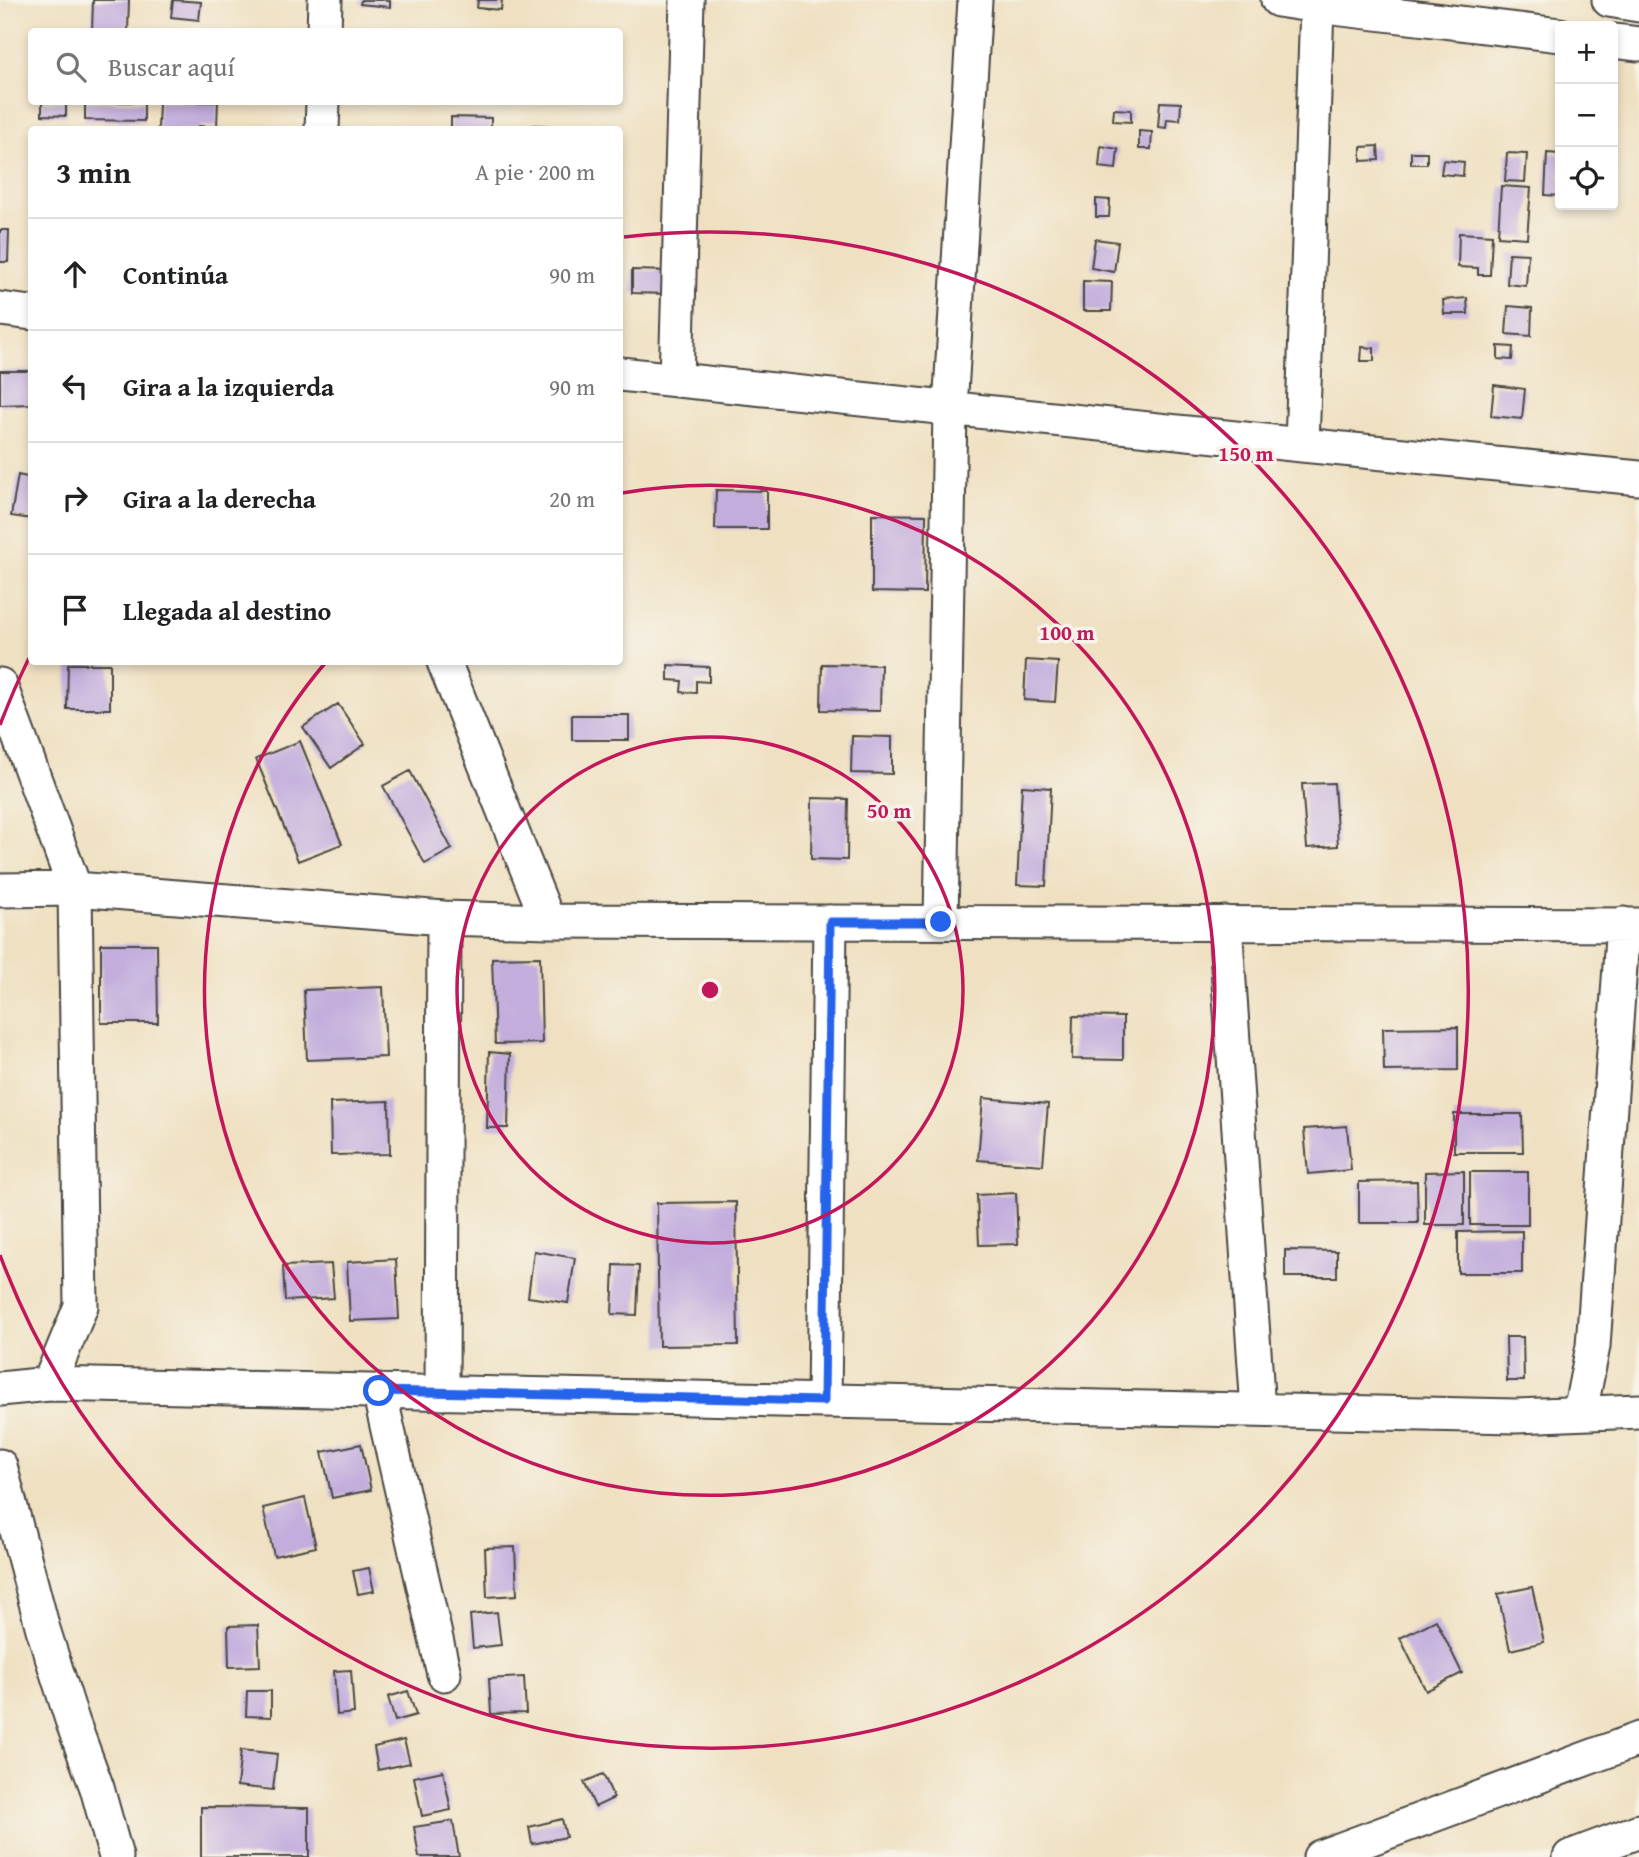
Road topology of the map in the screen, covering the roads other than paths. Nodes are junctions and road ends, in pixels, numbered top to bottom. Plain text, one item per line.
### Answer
1 (325, 0) edge
2 (687, 0) edge
3 (975, 0) edge
4 (1278, 0) edge
5 (1609, 0) edge
6 (1639, 5) edge
7 (1317, 6) junction
8 (324, 28) edge
9 (1555, 34) edge
10 (1618, 42) edge
11 (1639, 44) edge
12 (323, 105) edge
13 (322, 126) edge
14 (0, 309) edge
15 (28, 312) edge
16 (623, 374) edge
17 (676, 380) junction
18 (950, 409) junction
19 (1302, 445) junction
20 (1639, 478) edge
21 (445, 665) edge
22 (0, 685) edge
23 (75, 889) junction
24 (0, 890) edge
25 (444, 918) junction
26 (548, 921) junction
27 (830, 922) junction
28 (941, 922) junction
29 (1225, 923) junction
30 (1631, 925) edge
31 (48, 1384) junction
32 (0, 1389) edge
33 (379, 1391) junction
34 (442, 1393) junction
35 (824, 1401) junction
36 (1258, 1410) junction
37 (1639, 1410) edge
38 (1580, 1412) junction
39 (0, 1466) edge
40 (444, 1674) dead end
41 (1639, 1739) edge
42 (1639, 1831) edge
43 (116, 1857) edge
44 (1321, 1857) edge
45 (1570, 1857) edge

1 - 8 street
2 - 17 street
3 - 18 street
4 - 7 street
5 - 6 street
7 - 9 street
7 - 19 street
10 - 11 street
12 - 13 street
14 - 15 street
16 - 17 street
17 - 18 street
18 - 19 street
18 - 28 street
19 - 20 street
21 - 26 street
22 - 23 street
23 - 24 street
23 - 25 street
23 - 31 street
25 - 26 street
25 - 34 street
26 - 27 street
27 - 28 street
27 - 35 street
28 - 29 street
29 - 30 street
29 - 36 street
30 - 38 street
31 - 32 street
31 - 33 street
33 - 34 street
33 - 40 street
34 - 35 street
35 - 36 street
36 - 38 street
37 - 38 street
39 - 43 street
41 - 44 street
42 - 45 street

